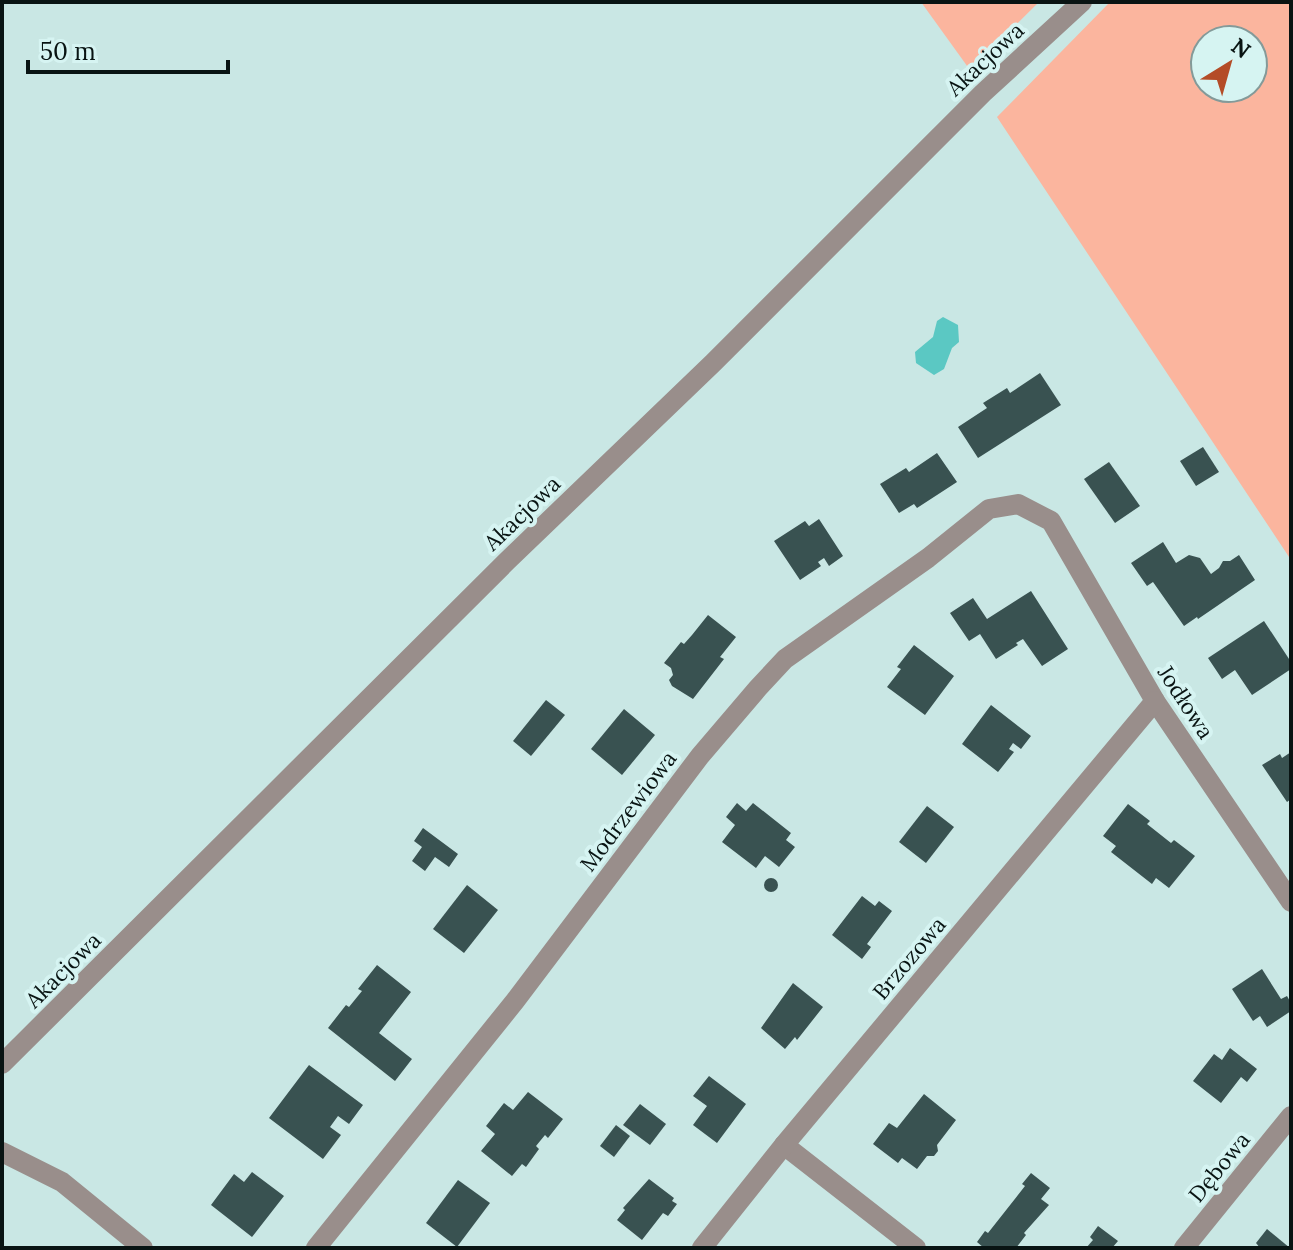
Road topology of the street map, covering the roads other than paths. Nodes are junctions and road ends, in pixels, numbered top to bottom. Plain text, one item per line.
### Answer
1 (1082, 2) edge
2 (1051, 521) joint
3 (1155, 701) junction
4 (1291, 902) edge
5 (2, 1064) edge
6 (1291, 1116) edge
7 (784, 1145) junction
8 (2, 1152) edge
9 (143, 1248) edge
10 (316, 1248) edge
11 (702, 1248) edge
12 (916, 1248) edge
13 (1184, 1248) edge

1 - 5 street, Akacjowa
2 - 3 street, Jodłowa
2 - 10 street, Modrzewiowa
3 - 4 street, Jodłowa
3 - 7 street, Brzozowa
6 - 13 street, Dębowa
7 - 11 street, Brzozowa
7 - 12 street
8 - 9 street

